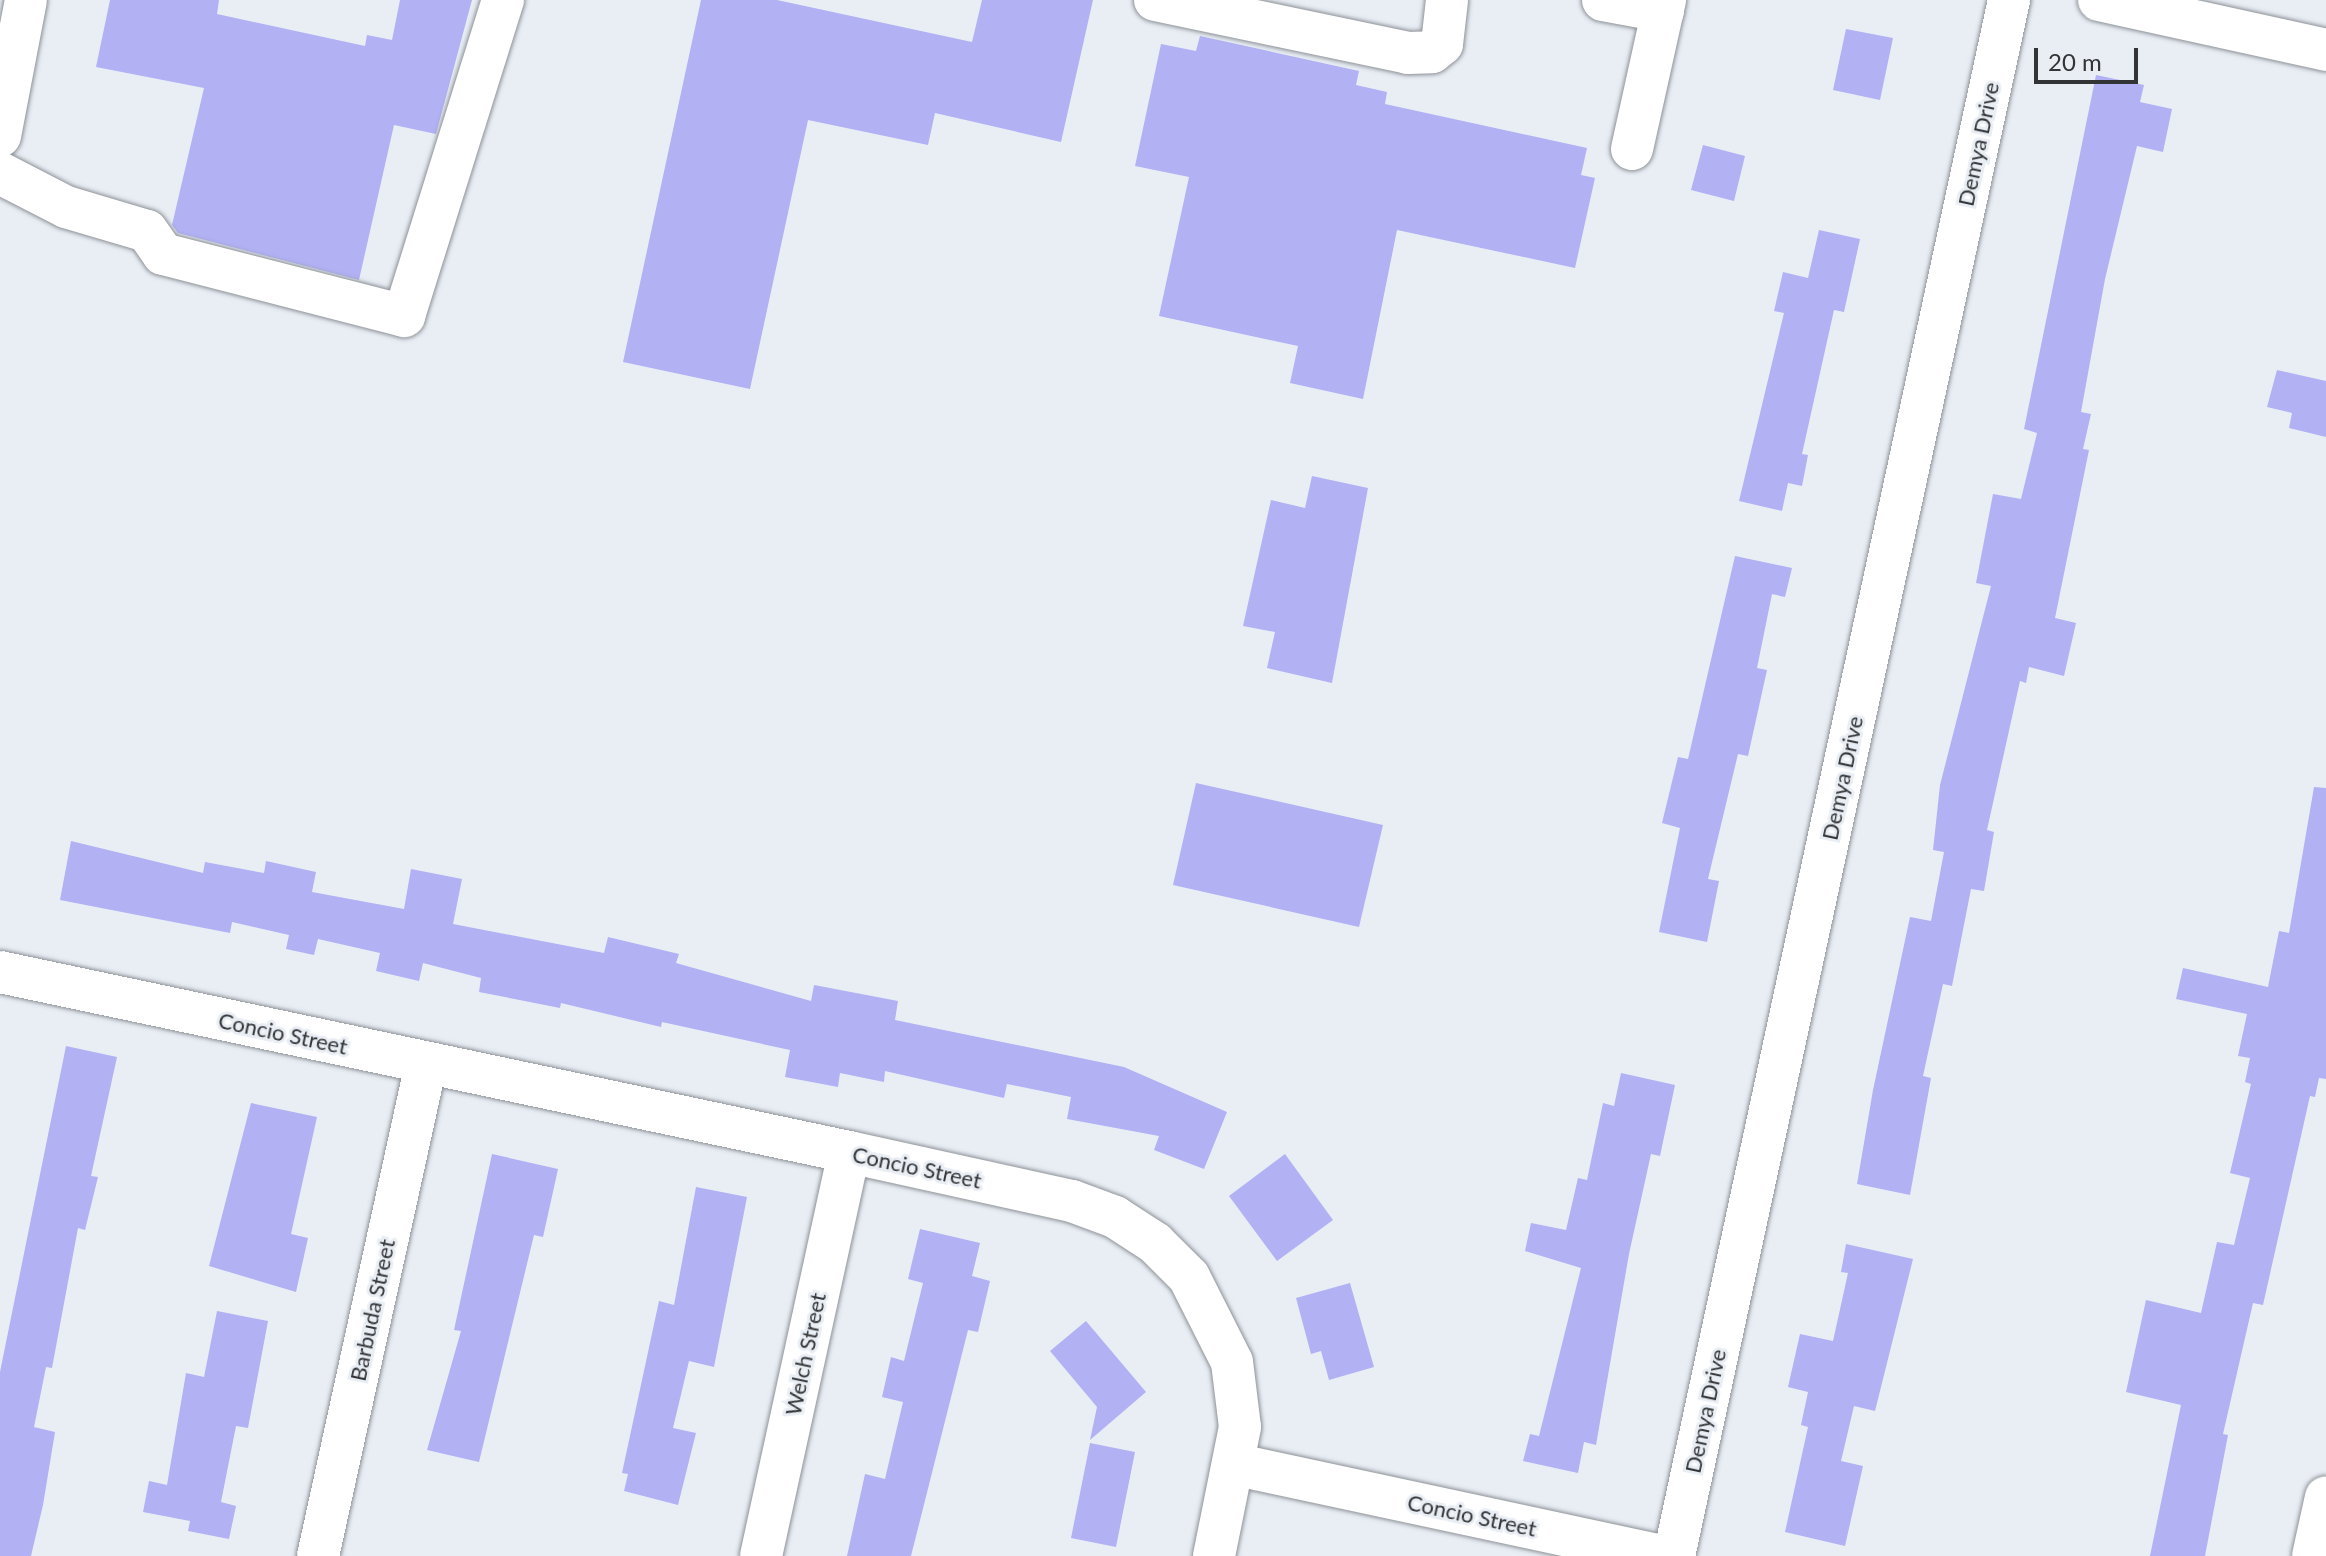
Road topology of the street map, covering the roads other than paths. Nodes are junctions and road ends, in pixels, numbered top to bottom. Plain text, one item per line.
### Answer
1 (26, 0) edge
2 (503, 0) edge
3 (1155, 0) edge
4 (1447, 0) edge
5 (1603, 0) edge
6 (2009, 0) edge
7 (2099, 0) edge
8 (1664, 6) edge
9 (2326, 50) edge
10 (0, 136) edge
11 (1632, 149) dead end
12 (0, 173) edge
13 (0, 972) edge
14 (426, 1064) junction
15 (849, 1152) junction
16 (1233, 1464) junction
17 (2326, 1497) edge
18 (318, 1556) edge
19 (761, 1556) edge
20 (1214, 1556) edge
21 (1661, 1556) edge
22 (1674, 1556) edge
23 (2313, 1556) edge

1 - 10 street
2 - 12 street
3 - 4 street
5 - 8 street
6 - 22 street, Demya Drive
7 - 9 street
8 - 11 street
13 - 14 street, Concio Street
14 - 15 street, Concio Street
14 - 18 street, Barbuda Street
15 - 16 street, Concio Street
15 - 19 street, Welch Street
16 - 20 street
16 - 21 street, Concio Street
17 - 23 street

